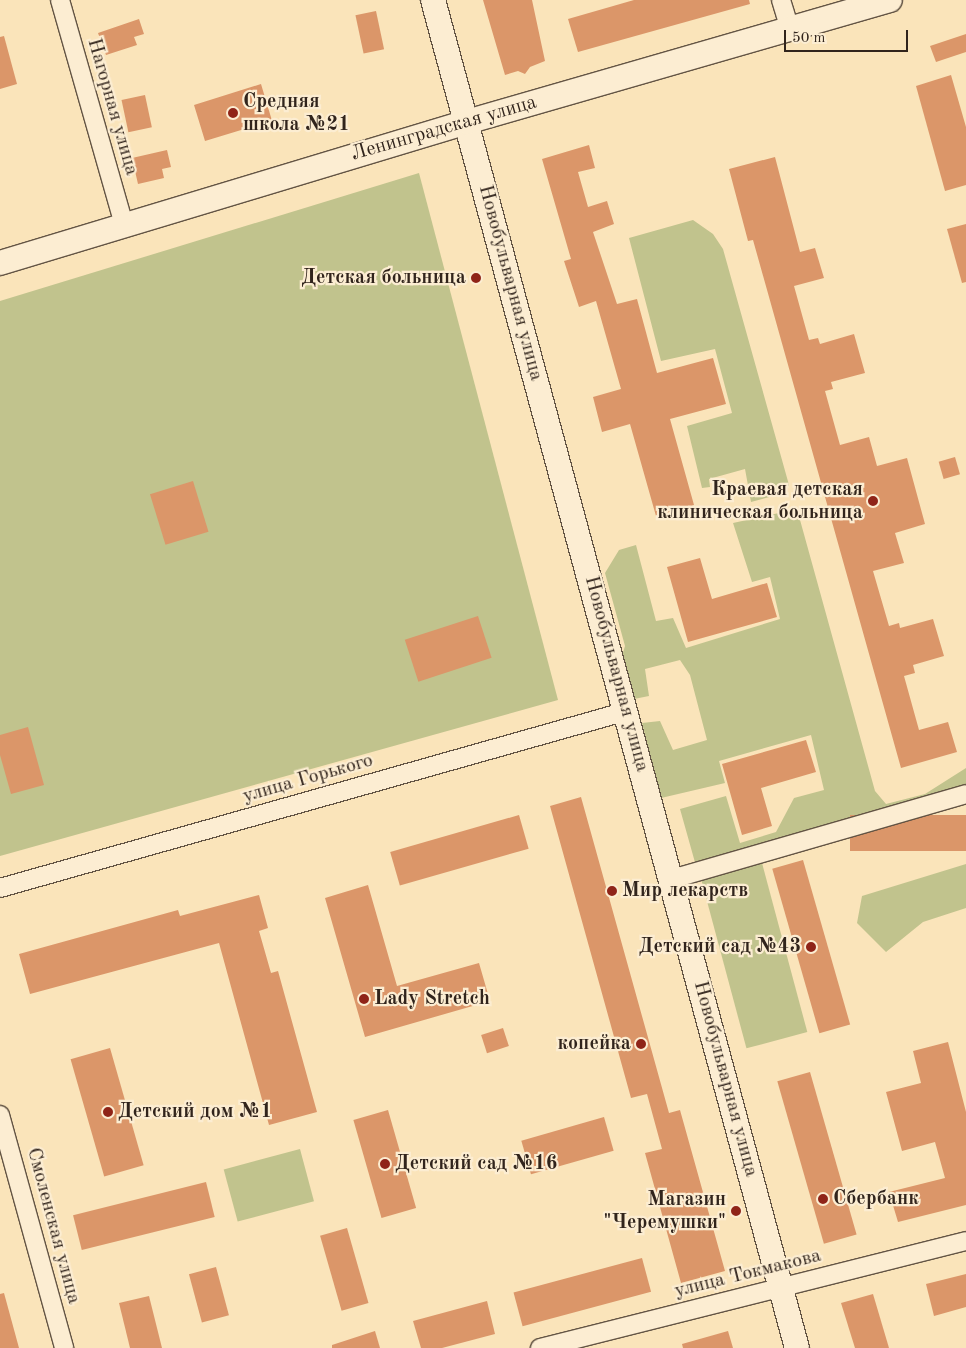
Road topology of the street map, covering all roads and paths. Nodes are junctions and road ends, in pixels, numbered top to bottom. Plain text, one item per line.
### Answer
1 (60, 0) edge
2 (432, 0) edge
3 (781, 0) edge
4 (890, 0) edge
5 (790, 30) junction
6 (467, 122) junction
7 (124, 225) junction
8 (0, 263) edge
9 (627, 711) junction
10 (966, 794) edge
11 (672, 879) junction
12 (0, 888) edge
13 (0, 1115) edge
14 (966, 1241) edge
15 (781, 1288) junction
16 (64, 1348) edge
17 (540, 1348) edge
18 (797, 1348) edge

1 - 7 street, Нагорная улица
2 - 6 street, Новобульварная улица
3 - 5 street
4 - 5 street, Ленинградская улица
5 - 6 street, Ленинградская улица
6 - 7 street, Ленинградская улица
6 - 9 street, Новобульварная улица
7 - 8 street, Ленинградская улица
9 - 11 street, Новобульварная улица
9 - 12 street, улица Горького
10 - 11 street
11 - 15 street, Новобульварная улица
13 - 16 street, Смоленская улица
14 - 15 street, улица Токмакова
15 - 17 street, улица Токмакова
15 - 18 street, Новобульварная улица

